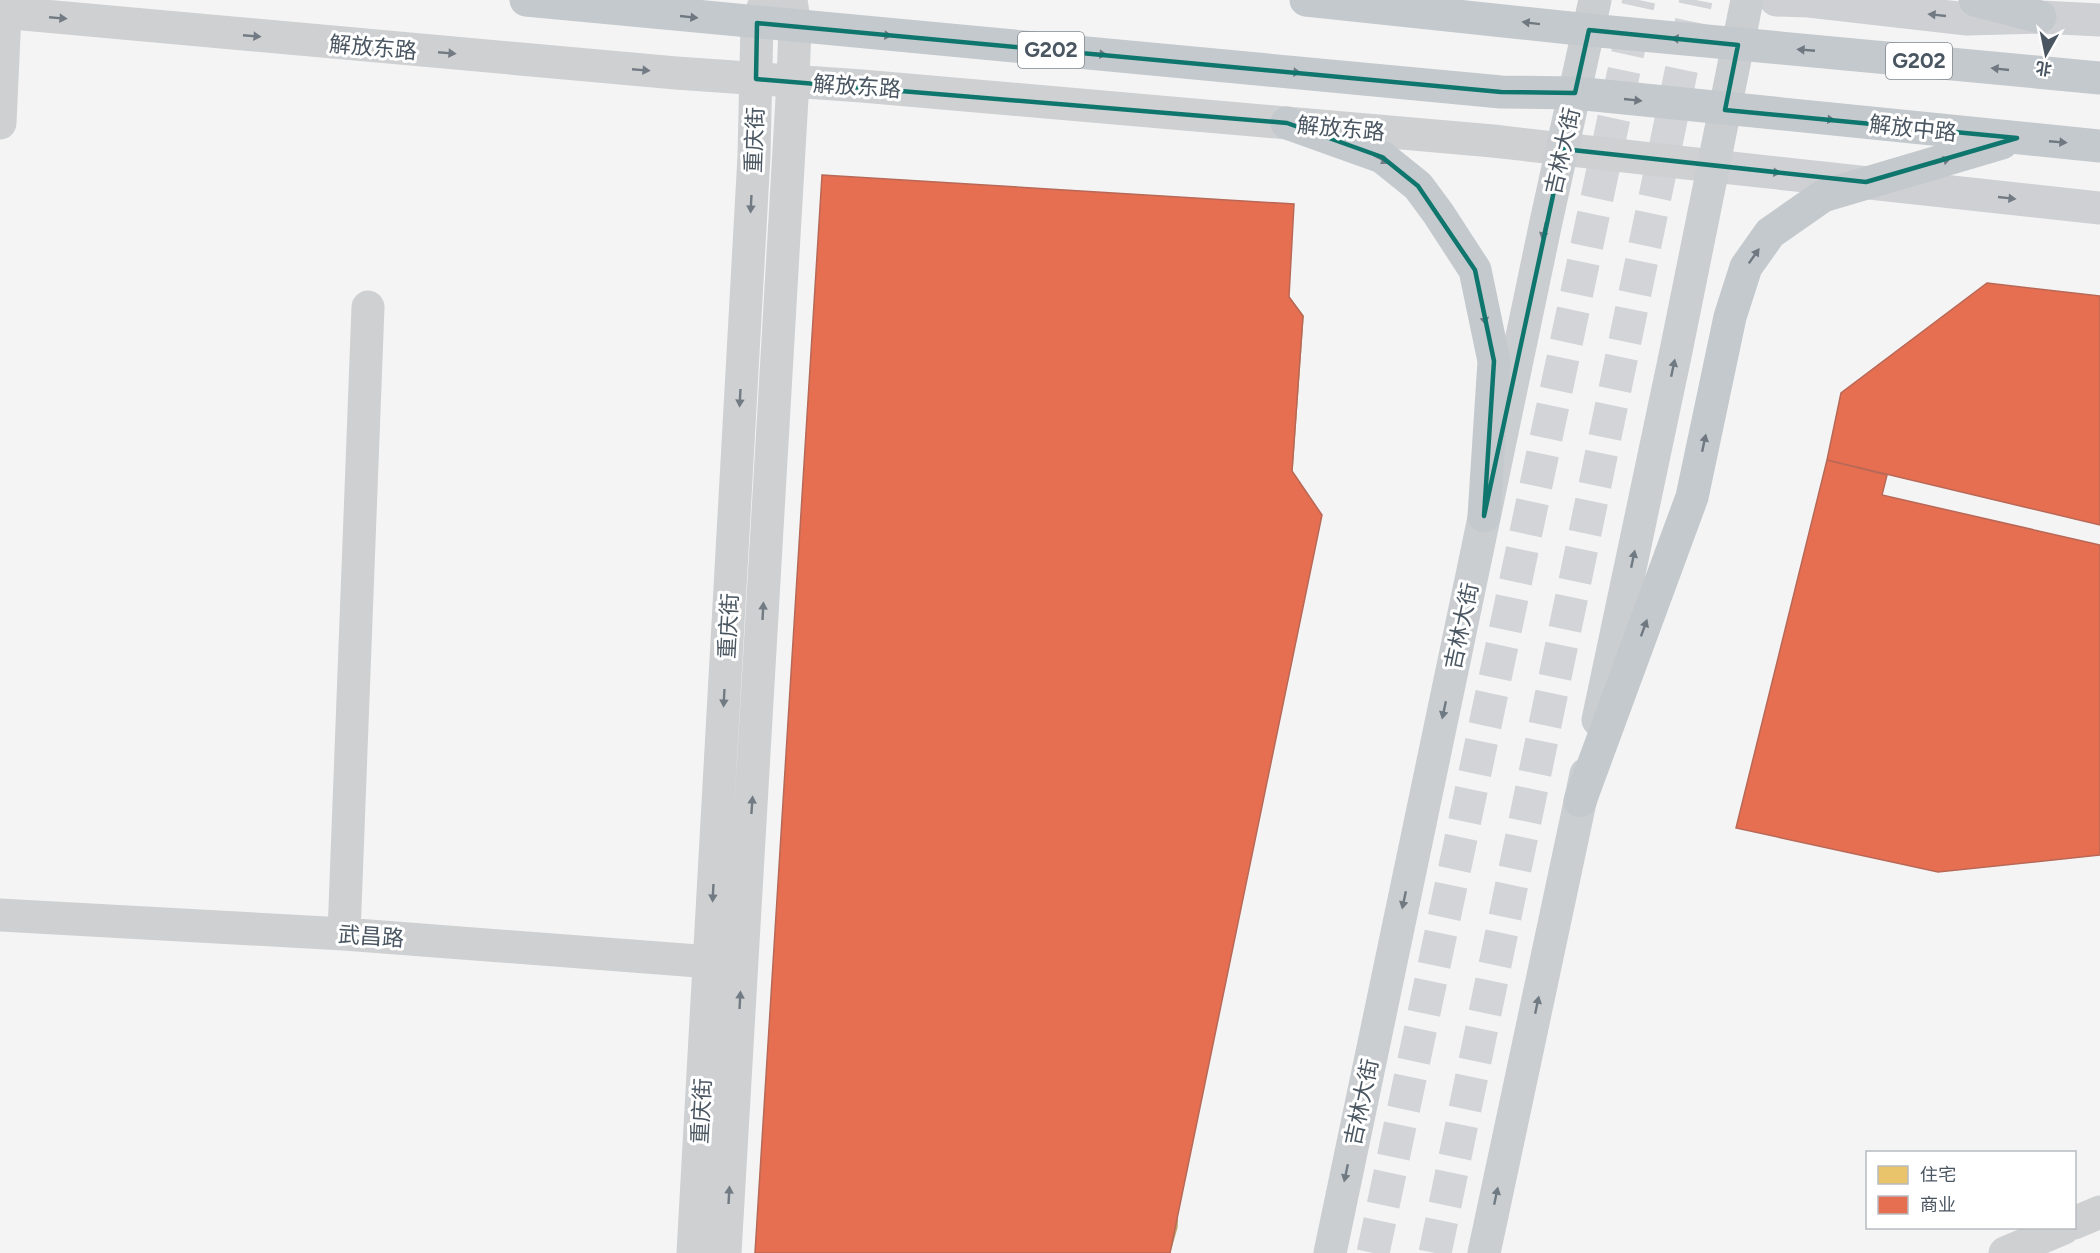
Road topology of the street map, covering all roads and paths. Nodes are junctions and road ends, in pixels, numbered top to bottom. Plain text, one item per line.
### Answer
1 (526, 0) edge
2 (1306, 0) edge
3 (1312, 0) edge
4 (1747, 0) edge
5 (1776, 0) edge
6 (1975, 0) edge
7 (2, 12) edge
8 (761, 12) edge
9 (793, 13) edge
10 (1592, 15) edge
11 (2040, 16) junction
12 (2100, 20) edge
13 (1738, 45) junction
14 (2100, 78) edge
15 (756, 79) junction
16 (793, 81) junction
17 (1575, 93) junction
18 (1725, 110) junction
19 (0, 123) edge
20 (1287, 123) junction
21 (2017, 138) junction
22 (2100, 146) edge
23 (1563, 149) junction
24 (1713, 166) junction
25 (1866, 182) junction
26 (2100, 208) edge
27 (368, 307) dead end
28 (1484, 516) junction
29 (1580, 801) junction
30 (0, 915) edge
31 (344, 934) junction
32 (710, 960) junction
33 (742, 964) junction
34 (2100, 1212) edge
35 (2076, 1222) edge
36 (2059, 1229) edge
37 (693, 1253) edge
38 (725, 1253) edge
39 (1330, 1253) edge
40 (1484, 1253) edge
41 (2005, 1253) edge

1 -> 8 highway, G202
2 - 3 highway, G202
10 -> 3 highway, G202
4 - 13 main road
11 -> 5 main road
6 - 11 highway
7 -> 15 street, 解放东路
7 - 19 street
8 - 9 highway, G202
8 - 15 street, 重庆街
9 - 16 street, 重庆街
9 -> 17 highway, G202
13 -> 10 highway, G202
10 - 17 main road, 吉林大街
11 - 12 main road
14 -> 13 highway, G202
13 - 18 main road
15 - 16 street, 解放东路
15 -> 32 street, 重庆街
16 - 20 street, 解放东路
33 -> 16 street, 重庆街
17 -> 18 highway, G202
17 - 23 main road, 吉林大街
18 -> 21 highway, 解放中路 / G202
18 - 24 main road
20 - 23 street, 解放东路
20 -> 28 highway
21 -> 22 highway, 解放中路 / G202
25 -> 21 highway
23 - 24 street, 解放东路
23 -> 28 main road, 吉林大街
24 -> 25 main road
29 -> 24 main road
25 -> 26 main road
29 -> 25 highway
27 - 31 street
28 -> 39 main road, 吉林大街
40 -> 29 main road
30 - 31 street, 武昌路
31 - 32 street, 武昌路
32 - 33 street, 武昌路
32 - 37 street, 重庆街
38 -> 33 street, 重庆街
34 - 35 street
36 - 41 street

